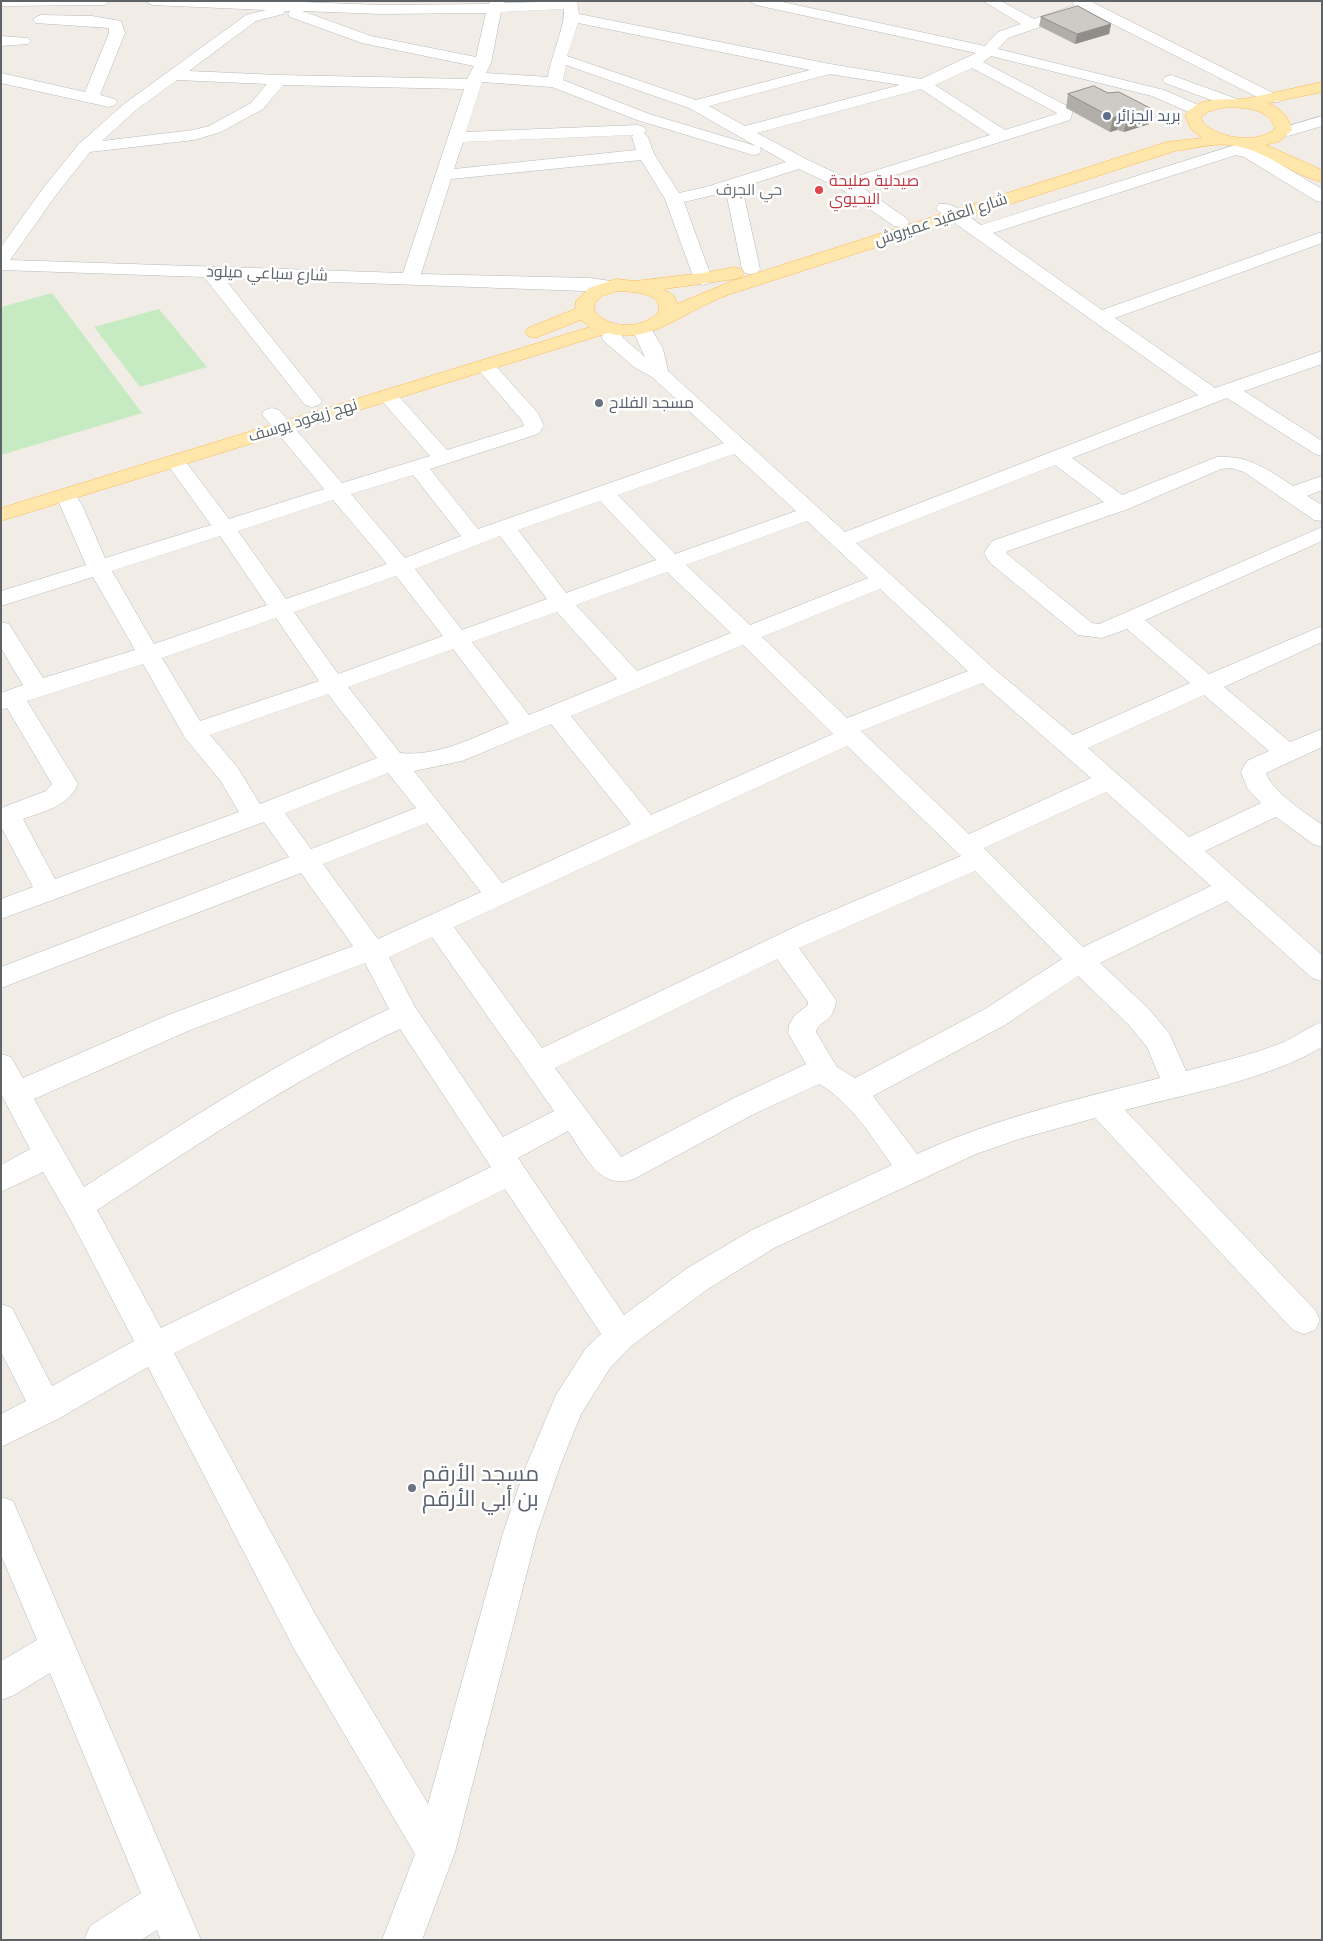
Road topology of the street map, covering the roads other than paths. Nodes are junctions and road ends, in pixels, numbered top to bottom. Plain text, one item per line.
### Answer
1 (104, 1) edge
2 (152, 1) edge
3 (756, 1) edge
4 (818, 1) edge
5 (990, 1) edge
6 (1, 2) edge
7 (1083, 4) edge
8 (495, 5) edge
9 (276, 6) edge
10 (574, 8) edge
11 (425, 10) junction
12 (41, 20) dead end
13 (1032, 24) junction
14 (1, 41) edge
15 (23, 41) dead end
16 (993, 46) junction
17 (399, 48) junction
18 (559, 58) junction
19 (972, 62) junction
20 (830, 69) junction
21 (175, 75) junction
22 (477, 75) junction
23 (1, 78) edge
24 (279, 80) junction
25 (354, 81) junction
26 (555, 82) junction
27 (923, 84) junction
28 (1322, 88) edge
29 (91, 97) junction
30 (1273, 99) junction
31 (1238, 103) junction
32 (695, 104) junction
33 (130, 107) junction
34 (1297, 112) dead end
35 (1196, 116) junction
36 (1322, 121) edge
37 (640, 124) junction
38 (1284, 124) junction
39 (744, 131) junction
40 (456, 136) junction
41 (1004, 137) junction
42 (1231, 141) junction
43 (1301, 146) dead end
44 (85, 148) junction
45 (646, 154) junction
46 (794, 164) junction
47 (443, 175) junction
48 (1322, 177) edge
49 (733, 184) junction
50 (847, 185) junction
51 (1322, 197) edge
52 (674, 199) junction
53 (950, 212) junction
54 (900, 222) junction
55 (978, 232) junction
56 (1322, 237) edge
57 (1, 260) edge
58 (1, 265) edge
59 (751, 269) junction
60 (209, 271) junction
61 (703, 279) junction
62 (410, 280) junction
63 (533, 282) junction
64 (612, 286) junction
65 (637, 286) junction
66 (584, 308) junction
67 (1100, 317) junction
68 (664, 318) junction
69 (609, 328) junction
70 (642, 329) junction
71 (1322, 357) edge
72 (485, 366) junction
73 (658, 372) junction
74 (1221, 393) junction
75 (388, 396) junction
76 (312, 402) junction
77 (278, 420) junction
78 (739, 445) junction
79 (1322, 450) edge
80 (1058, 457) junction
81 (442, 458) junction
82 (175, 461) junction
83 (417, 466) junction
84 (1322, 482) edge
85 (337, 493) junction
86 (604, 493) junction
87 (1290, 495) junction
88 (1, 496) edge
89 (65, 496) junction
90 (1120, 504) junction
91 (810, 513) junction
92 (1, 515) edge
93 (1322, 515) edge
94 (224, 527) junction
95 (504, 527) junction
96 (474, 538) junction
97 (841, 541) junction
98 (1316, 542) edge
99 (671, 562) junction
100 (98, 567) junction
101 (401, 567) junction
102 (882, 580) junction
103 (1, 600) edge
104 (562, 603) junction
105 (280, 609) junction
106 (1128, 618) junction
107 (1, 629) edge
108 (1322, 633) edge
109 (747, 636) junction
110 (456, 639) junction
111 (150, 654) junction
112 (985, 673) junction
113 (633, 682) junction
114 (333, 684) junction
115 (1208, 684) junction
116 (37, 688) junction
117 (7, 700) edge
118 (556, 714) junction
119 (524, 725) junction
120 (194, 732) junction
121 (846, 732) junction
122 (1322, 737) edge
123 (1071, 746) junction
124 (1287, 753) junction
125 (394, 761) junction
126 (1109, 780) junction
127 (1278, 805) junction
128 (433, 811) junction
129 (262, 813) junction
130 (4, 817) edge
131 (646, 826) junction
132 (1322, 838) edge
133 (1187, 849) junction
134 (972, 853) junction
135 (306, 861) junction
136 (1229, 889) junction
137 (48, 892) junction
138 (498, 896) junction
139 (1, 909) edge
140 (437, 923) junction
141 (782, 945) junction
142 (372, 951) junction
143 (1080, 961) junction
144 (1322, 971) edge
145 (1, 978) edge
146 (405, 1014) junction
147 (1322, 1033) edge
148 (536, 1064) junction
149 (826, 1073) junction
150 (9, 1079) edge
151 (1178, 1086) junction
152 (853, 1093) junction
153 (1101, 1105) junction
154 (572, 1115) junction
155 (48, 1154) junction
156 (504, 1163) junction
157 (911, 1169) junction
158 (1, 1180) edge
159 (79, 1206) junction
160 (1, 1318) edge
161 (1304, 1320) dead end
162 (620, 1336) junction
163 (154, 1348) junction
164 (46, 1408) junction
165 (1, 1432) edge
166 (1, 1513) edge
167 (58, 1648) junction
168 (1, 1682) edge
169 (435, 1852) junction
170 (165, 1901) junction
171 (104, 1940) edge
172 (182, 1940) edge
173 (402, 1940) edge

1 - 6 street
2 - 9 street
3 - 16 street
4 - 16 street
5 - 13 street
7 - 13 street
7 - 30 street
8 - 10 street
8 - 11 street
8 - 22 street
9 - 11 street
9 - 17 street
9 - 21 street
10 - 18 street
10 - 20 street
11 - 17 street
12 - 29 street
13 - 16 street
14 - 15 street
16 - 19 street
16 - 31 street
16 - 35 street
17 - 22 street
17 - 25 street
18 - 26 street
18 - 32 street
19 - 27 street
19 - 41 street
20 - 27 street
20 - 32 street
21 - 24 street
21 - 33 street
22 - 25 street
22 - 26 street
22 - 40 street
23 - 29 street
24 - 25 street
24 - 44 street
26 - 37 street
27 - 39 street
27 - 41 street
28 - 30 main road
29 - 33 street
30 - 31 main road
31 - 35 main road, شارع العقيد عميروش
31 - 38 main road
32 - 39 street
33 - 44 street
34 - 38 main road
35 - 42 main road
35 - 53 main road, شارع العقيد عميروش
36 - 38 street
37 - 40 street
37 - 45 street
37 - 46 street
38 - 42 main road, شارع العقيد عميروش
38 - 43 main road
39 - 46 street
40 - 47 street
41 - 50 street
42 - 48 main road
42 - 53 main road, شارع العقيد عميروش
44 - 57 street
45 - 47 street
45 - 52 street
46 - 49 street
46 - 50 street
47 - 62 street
49 - 52 street
49 - 59 street
50 - 54 street
51 - 55 street
52 - 61 street
53 - 54 main road, شارع العقيد عميروش
53 - 55 street
53 - 68 main road, شارع العقيد عميروش
54 - 59 main road, شارع العقيد عميروش
55 - 67 street
56 - 67 street
58 - 60 street, شارع سباعي ميلود
59 - 61 main road, شارع العقيد عميروش
60 - 62 street, شارع سباعي ميلود
60 - 76 street
61 - 65 main road, شارع العقيد عميروش
62 - 63 street, شارع سباعي ميلود
63 - 64 street, شارع سباعي ميلود
63 - 66 street, شارع سباعي ميلود
64 - 65 main road
64 - 66 main road, نهج زيغود يوسف
65 - 68 main road
66 - 69 main road
66 - 76 main road, نهج زيغود يوسف
67 - 74 street
68 - 70 main road, شارع العقيد عميروش
69 - 70 main road, نهج زيغود يوسف
69 - 72 main road, نهج زيغود يوسف
69 - 73 street
70 - 73 street
71 - 74 street
72 - 75 main road, نهج زيغود يوسف
72 - 81 street
73 - 78 street
74 - 79 street
74 - 80 street
75 - 77 main road, نهج زيغود يوسف
75 - 81 street
76 - 77 main road, نهج زيغود يوسف
77 - 82 main road, نهج زيغود يوسف
77 - 85 street
77 - 88 main road, نهج زيغود يوسف
78 - 86 street
78 - 91 street
80 - 90 street
80 - 97 street
81 - 83 street
82 - 89 main road, نهج زيغود يوسف
82 - 94 street
83 - 85 street
83 - 96 street
84 - 87 street
85 - 94 street
85 - 101 street
86 - 95 street
86 - 99 street
87 - 90 street
87 - 93 street
89 - 92 main road, نهج زيغود يوسف
89 - 100 street
90 - 106 street
91 - 97 street
91 - 99 street
94 - 100 street
94 - 105 street
95 - 96 street
95 - 104 street
96 - 101 street
97 - 102 street
98 - 106 street
99 - 104 street
99 - 109 street
100 - 103 street
100 - 111 street
101 - 105 street
101 - 110 street
102 - 109 street
102 - 112 street
104 - 110 street
104 - 113 street
105 - 111 street
105 - 114 street
106 - 115 street
107 - 116 street
108 - 115 street
109 - 113 street
109 - 121 street
110 - 114 street
110 - 119 street
111 - 116 street
111 - 120 street
112 - 121 street
112 - 123 street
113 - 118 street
114 - 120 street
114 - 125 street
115 - 123 street
115 - 124 street
116 - 117 street
117 - 130 street
118 - 119 street
118 - 131 street
119 - 125 street
120 - 129 street
121 - 131 street
121 - 134 street
122 - 124 street
123 - 126 street
124 - 127 street
125 - 128 street
125 - 129 street
126 - 133 street
126 - 134 street
127 - 132 street
127 - 133 street
128 - 135 street
128 - 138 street
129 - 135 street
129 - 137 street
130 - 137 street
131 - 138 street
133 - 136 street
134 - 141 street
134 - 143 street
135 - 142 street
135 - 145 street
136 - 143 street
136 - 144 street
137 - 139 street
138 - 140 street
140 - 142 street
140 - 148 street
141 - 148 street
141 - 149 street
142 - 146 street
142 - 150 street
143 - 151 street
143 - 152 street
146 - 156 street
146 - 159 street
147 - 151 street
148 - 154 street
149 - 152 street
149 - 154 street
150 - 155 street
151 - 153 street
152 - 157 street
153 - 157 street
153 - 161 street
154 - 156 street
155 - 158 street
155 - 159 street
156 - 162 street
156 - 163 street
157 - 162 street
159 - 163 street
160 - 164 street
162 - 169 street
163 - 164 street
163 - 169 street
164 - 165 street
166 - 167 street
167 - 168 street
167 - 170 street
169 - 173 street
170 - 171 street
170 - 172 street

